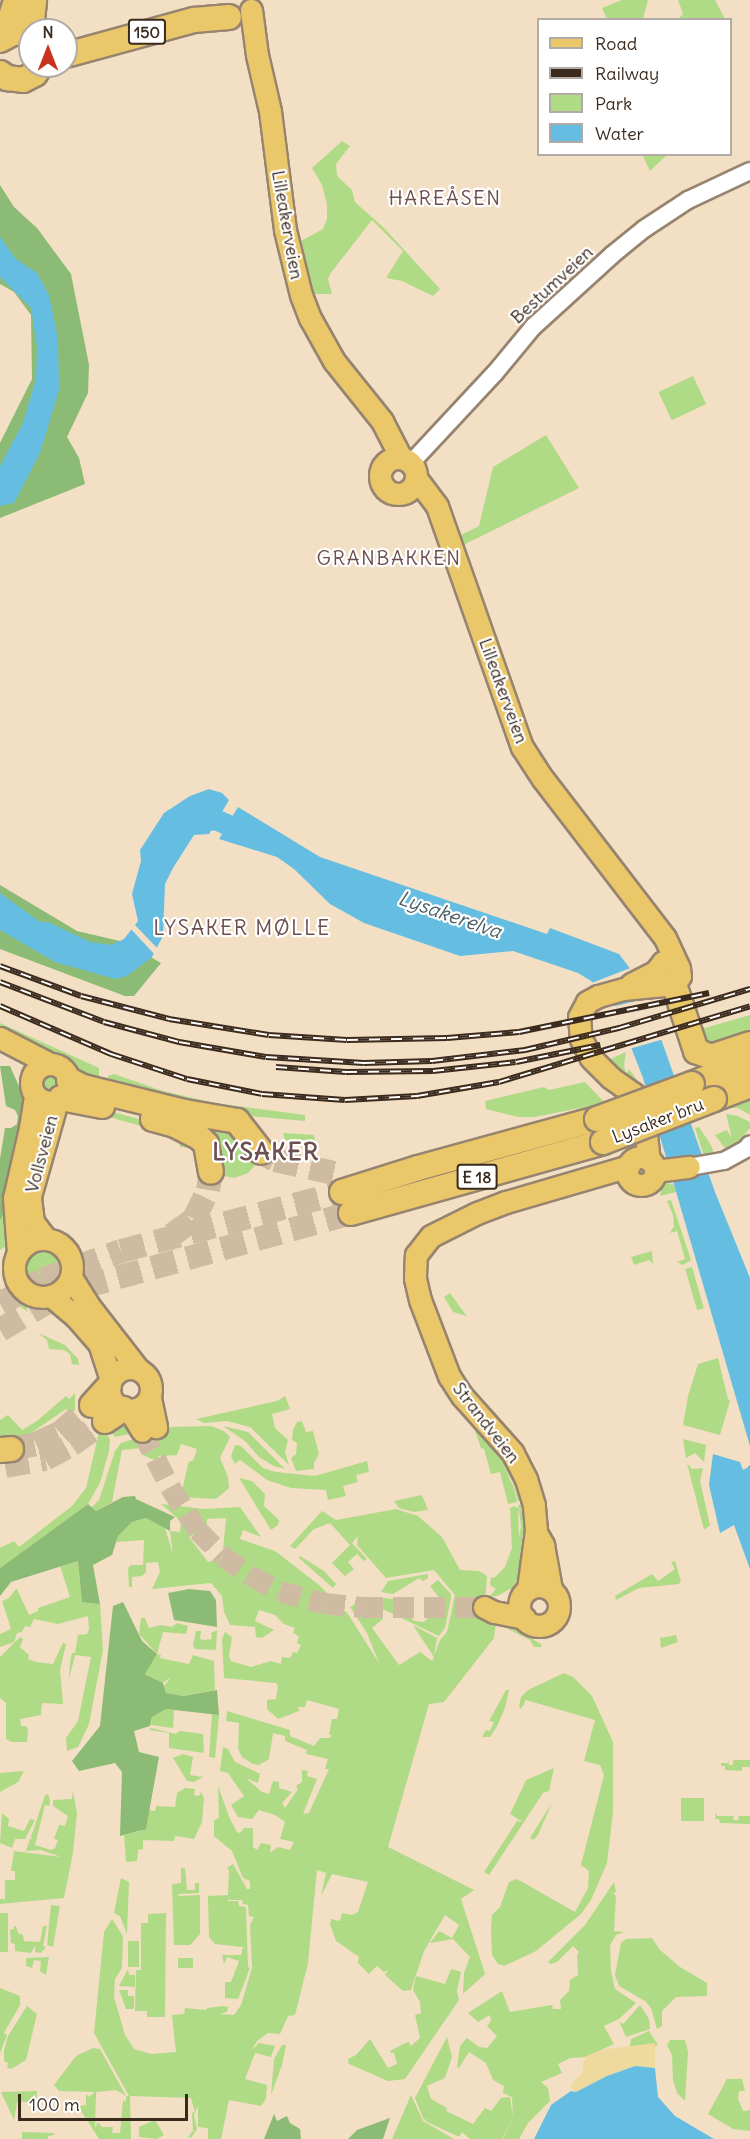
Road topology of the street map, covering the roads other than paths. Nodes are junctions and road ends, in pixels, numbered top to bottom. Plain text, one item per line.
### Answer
1 (16, 0) edge
2 (34, 0) edge
3 (234, 8) edge
4 (32, 18) edge
5 (18, 33) edge
6 (78, 37) edge
7 (2, 38) edge
8 (78, 52) edge
9 (0, 73) edge
10 (27, 78) edge
11 (750, 171) edge
12 (373, 412) junction
13 (381, 467) junction
14 (408, 473) junction
15 (660, 976) junction
16 (0, 1039) edge
17 (750, 1044) edge
18 (750, 1061) edge
19 (48, 1063) junction
20 (750, 1085) edge
21 (33, 1088) junction
22 (63, 1093) junction
23 (600, 1130) junction
24 (750, 1144) edge
25 (261, 1152) tunnel mouth
26 (689, 1167) joint
27 (640, 1168) junction
28 (211, 1172) tunnel mouth
29 (46, 1239) junction
30 (12, 1257) edge
31 (71, 1277) junction
32 (8, 1280) edge
33 (51, 1296) junction
34 (138, 1369) junction
35 (110, 1382) junction
36 (150, 1398) junction
37 (112, 1411) junction
38 (536, 1530) junction
39 (551, 1589) junction
40 (524, 1602) junction

1 - 7 highway
2 - 4 highway
3 - 6 highway, 150
3 - 8 highway, 150
3 - 12 main road, Lilleakerveien
5 - 7 highway
9 - 10 highway
11 - 14 street, Bestumveien
12 - 13 main road, Lilleakerveien
12 - 14 main road, Lilleakerveien
13 - 14 main road
13 - 14 main road, Lilleakerveien
14 - 15 main road, Lilleakerveien
15 - 17 highway
15 - 27 main road
16 - 19 main road
16 - 21 main road
18 - 23 highway, Lysaker bru / E 18, bridge
19 - 21 main road
19 - 22 main road
20 - 23 highway, Lysaker bru / E 18, bridge
21 - 22 main road
21 - 30 main road, Vollsveien
22 - 25 highway
22 - 28 highway
22 - 29 main road, Vollsveien
23 - 23 highway, E 18
24 - 26 street
26 - 27 main road, Strandveien
27 - 38 main road, Strandveien
29 - 30 main road
29 - 31 main road
30 - 32 main road
31 - 33 main road
31 - 34 main road
32 - 33 main road
33 - 35 main road
34 - 35 main road
34 - 36 main road
35 - 37 highway
36 - 37 main road
36 - 37 main road
38 - 39 main road, Strandveien
38 - 40 main road, Strandveien
39 - 40 main road
39 - 40 main road

